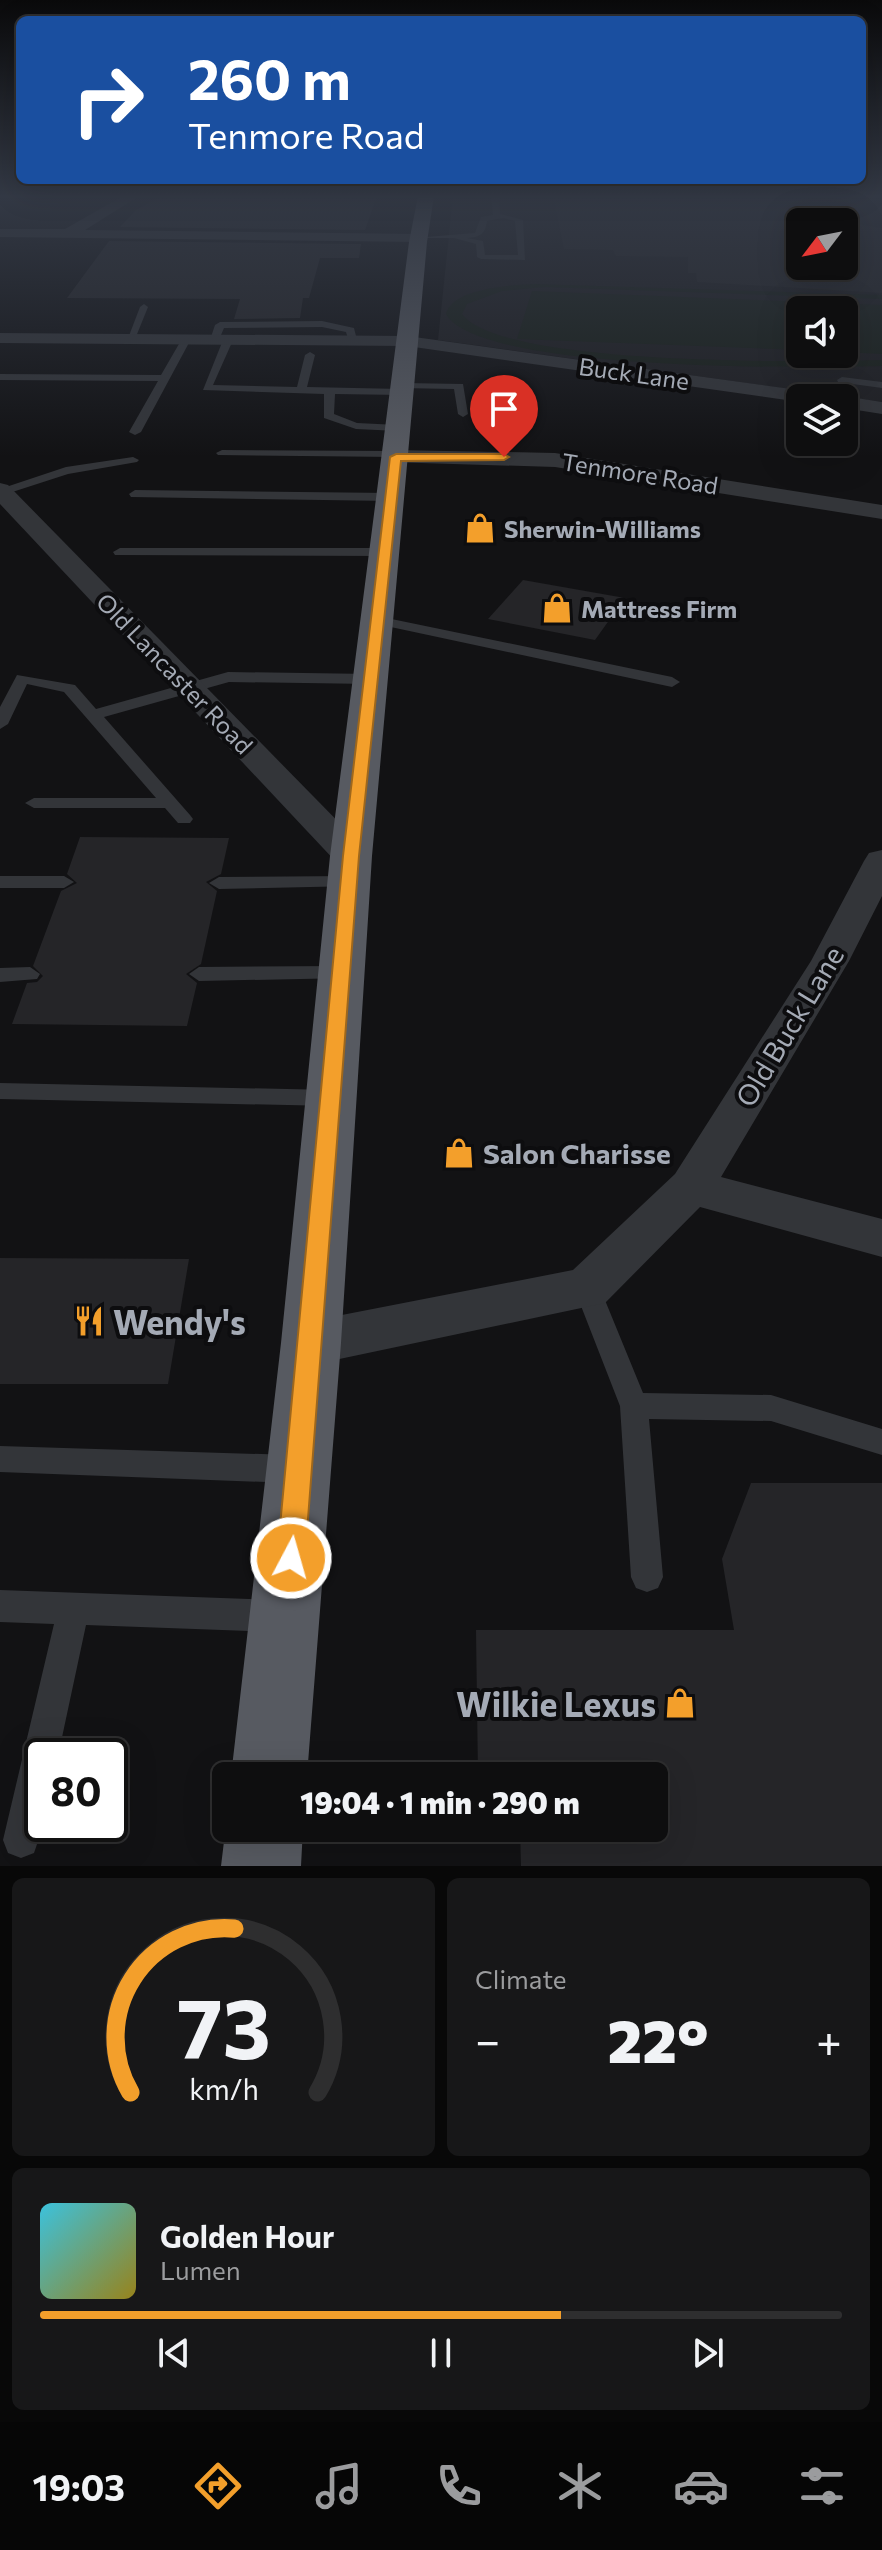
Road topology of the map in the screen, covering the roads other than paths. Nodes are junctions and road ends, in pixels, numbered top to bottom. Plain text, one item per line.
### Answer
1 (413, 283) edge
2 (144, 307) dead end
3 (0, 338) edge
4 (130, 339) junction
5 (186, 339) junction
6 (221, 340) junction
7 (407, 341) junction
8 (310, 355) dead end
9 (0, 377) edge
10 (163, 378) junction
11 (473, 378) dead end
12 (842, 380) dead end
13 (882, 385) edge
14 (459, 386) junction
15 (402, 389) junction
16 (301, 390) junction
17 (330, 390) junction
18 (786, 394) edge
19 (858, 404) edge
20 (882, 408) edge
21 (463, 414) dead end
22 (356, 426) junction
23 (135, 432) dead end
24 (397, 446) junction
25 (222, 453) dead end
26 (345, 453) junction
27 (133, 460) dead end
28 (1, 492) edge
29 (135, 494) dead end
30 (391, 497) junction
31 (882, 512) edge
32 (120, 552) dead end
33 (385, 552) junction
34 (377, 620) junction
35 (371, 679) junction
36 (672, 682) dead end
37 (190, 688) junction
38 (93, 715) junction
39 (0, 724) edge
40 (34, 803) dead end
41 (171, 803) junction
42 (184, 819) dead end
43 (882, 861) edge
44 (350, 869) junction
45 (0, 882) edge
46 (64, 882) dead end
47 (219, 883) dead end
48 (341, 973) junction
49 (30, 974) dead end
50 (199, 974) dead end
51 (0, 975) edge
52 (0, 1091) edge
53 (332, 1098) junction
54 (691, 1187) junction
55 (882, 1238) edge
56 (587, 1288) junction
57 (311, 1343) junction
58 (634, 1406) junction
59 (882, 1442) edge
60 (0, 1459) edge
61 (300, 1470) junction
62 (647, 1577) dead end
63 (0, 1606) edge
64 (74, 1609) junction
65 (285, 1617) junction
66 (270, 1762) edge
67 (21, 1840) dead end
68 (263, 1842) edge
69 (261, 1866) edge

1 - 7 highway
2 - 4 lane
3 - 4 street, Buck Lane
4 - 5 street, Buck Lane
5 - 6 street, Buck Lane
5 - 10 lane
6 - 7 street, Buck Lane
6 - 16 lane
7 - 15 highway
7 - 18 street, Buck Lane
8 - 16 lane
9 - 10 lane
10 - 23 lane
11 - 14 lane
12 - 13 lane
14 - 15 lane
14 - 21 lane
15 - 17 lane
15 - 24 highway
16 - 17 lane
17 - 22 lane
19 - 20 street
22 - 24 lane
22 - 26 lane
24 - 26 lane
24 - 30 highway
24 - 31 street, Tenmore Road
25 - 26 lane
27 - 28 lane
28 - 37 street, Old Lancaster Road
29 - 30 lane
30 - 33 highway
32 - 33 lane
33 - 34 highway
34 - 35 highway
34 - 36 lane
35 - 37 lane
35 - 44 highway
37 - 38 lane
37 - 44 street, Old Lancaster Road
38 - 39 lane
38 - 41 lane
40 - 41 lane
41 - 42 lane
43 - 54 street, Old Buck Lane
44 - 47 lane
44 - 48 highway
45 - 46 lane
48 - 50 lane
48 - 53 highway
49 - 51 lane
52 - 53 lane
53 - 57 highway
54 - 55 street
54 - 56 street, Old Buck Lane
56 - 57 street
56 - 58 lane
57 - 61 highway
58 - 59 lane
58 - 62 lane
60 - 61 lane
61 - 65 highway
63 - 64 lane
64 - 65 lane
64 - 67 lane
65 - 66 highway
68 - 69 highway

